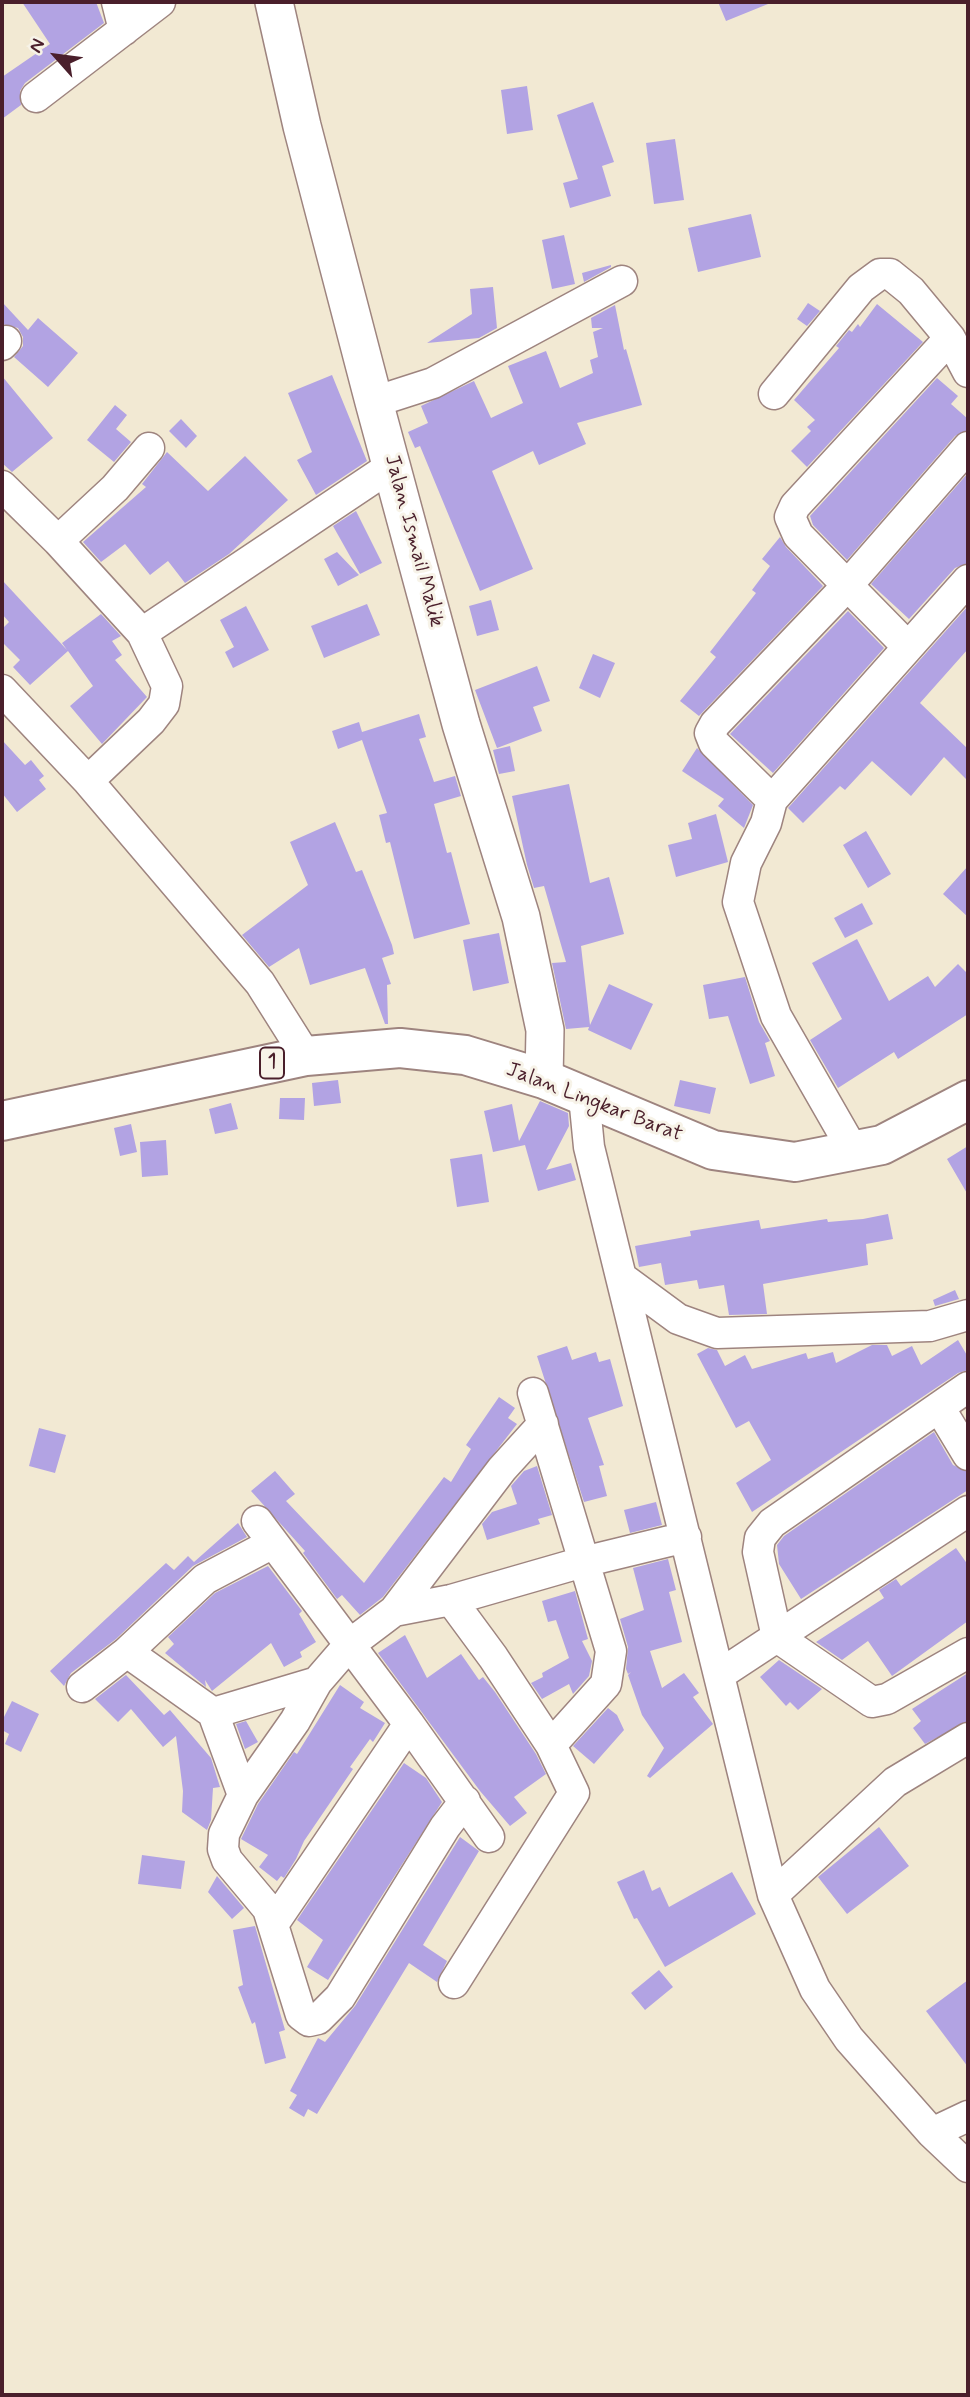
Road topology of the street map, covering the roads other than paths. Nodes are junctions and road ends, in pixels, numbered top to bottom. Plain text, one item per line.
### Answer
1 (160, 2) edge
2 (274, 2) edge
3 (120, 16) edge
4 (36, 97) dead end
5 (622, 281) dead end
6 (950, 338) junction
7 (968, 372) edge
8 (774, 394) dead end
9 (374, 402) junction
10 (968, 447) edge
11 (149, 448) dead end
12 (393, 465) junction
13 (2, 486) edge
14 (58, 541) junction
15 (968, 580) edge
16 (846, 587) junction
17 (142, 633) junction
18 (907, 646) junction
19 (2, 690) edge
20 (88, 781) junction
21 (772, 800) junction
22 (306, 1056) junction
23 (544, 1079) junction
24 (584, 1096) junction
25 (968, 1100) edge
26 (2, 1121) edge
27 (854, 1152) junction
28 (621, 1277) junction
29 (968, 1315) edge
30 (968, 1387) edge
31 (533, 1393) dead end
32 (939, 1407) junction
33 (543, 1424) junction
34 (968, 1455) edge
35 (968, 1511) edge
36 (686, 1537) junction
37 (583, 1562) junction
38 (451, 1600) junction
39 (394, 1611) junction
40 (777, 1637) junction
41 (349, 1645) junction
42 (127, 1652) junction
43 (968, 1653) edge
44 (719, 1675) junction
45 (317, 1682) junction
46 (82, 1687) dead end
47 (213, 1713) junction
48 (410, 1724) junction
49 (968, 1738) edge
50 (551, 1745) junction
51 (243, 1795) junction
52 (465, 1801) junction
53 (489, 1837) dead end
54 (773, 1895) junction
55 (274, 1923) junction
56 (454, 1983) dead end
57 (968, 2116) edge
58 (932, 2133) junction
59 (968, 2167) edge

1 - 3 street
2 - 9 main road, Jalan Ismail Malik
3 - 4 street
5 - 9 street
6 - 7 street
6 - 8 street
6 - 16 street
9 - 12 main road, Jalan Ismail Malik
10 - 16 street
11 - 14 street
12 - 17 street
12 - 23 main road, Jalan Ismail Malik
13 - 14 street
14 - 17 street
15 - 18 street
16 - 18 street
16 - 21 street
17 - 20 street
18 - 21 street
19 - 20 street
20 - 22 street
21 - 27 street
22 - 23 highway, Jalan Lingkar Barat / 1
22 - 26 highway, Jalan Lingkar Barat / 1
23 - 24 highway, Jalan Lingkar Barat / 1
24 - 27 highway, Jalan Lingkar Barat / 1
24 - 28 street
25 - 27 highway, Jalan Lingkar Barat / 1
28 - 29 street
28 - 36 street
30 - 32 street
31 - 33 street
32 - 34 street
32 - 40 street
33 - 37 street
33 - 39 street
35 - 40 street
36 - 37 street
36 - 44 street
37 - 38 street
37 - 50 street
38 - 39 street
38 - 50 street
39 - 41 street
40 - 43 street
40 - 44 street
41 - 42 street
41 - 45 street
41 - 48 street
42 - 46 street
42 - 47 street
44 - 54 street
45 - 47 street
45 - 51 street
47 - 51 street
48 - 52 street
48 - 55 street
49 - 54 street
50 - 56 street
51 - 55 street
52 - 53 street
52 - 55 street
54 - 58 street
57 - 58 street
58 - 59 street

